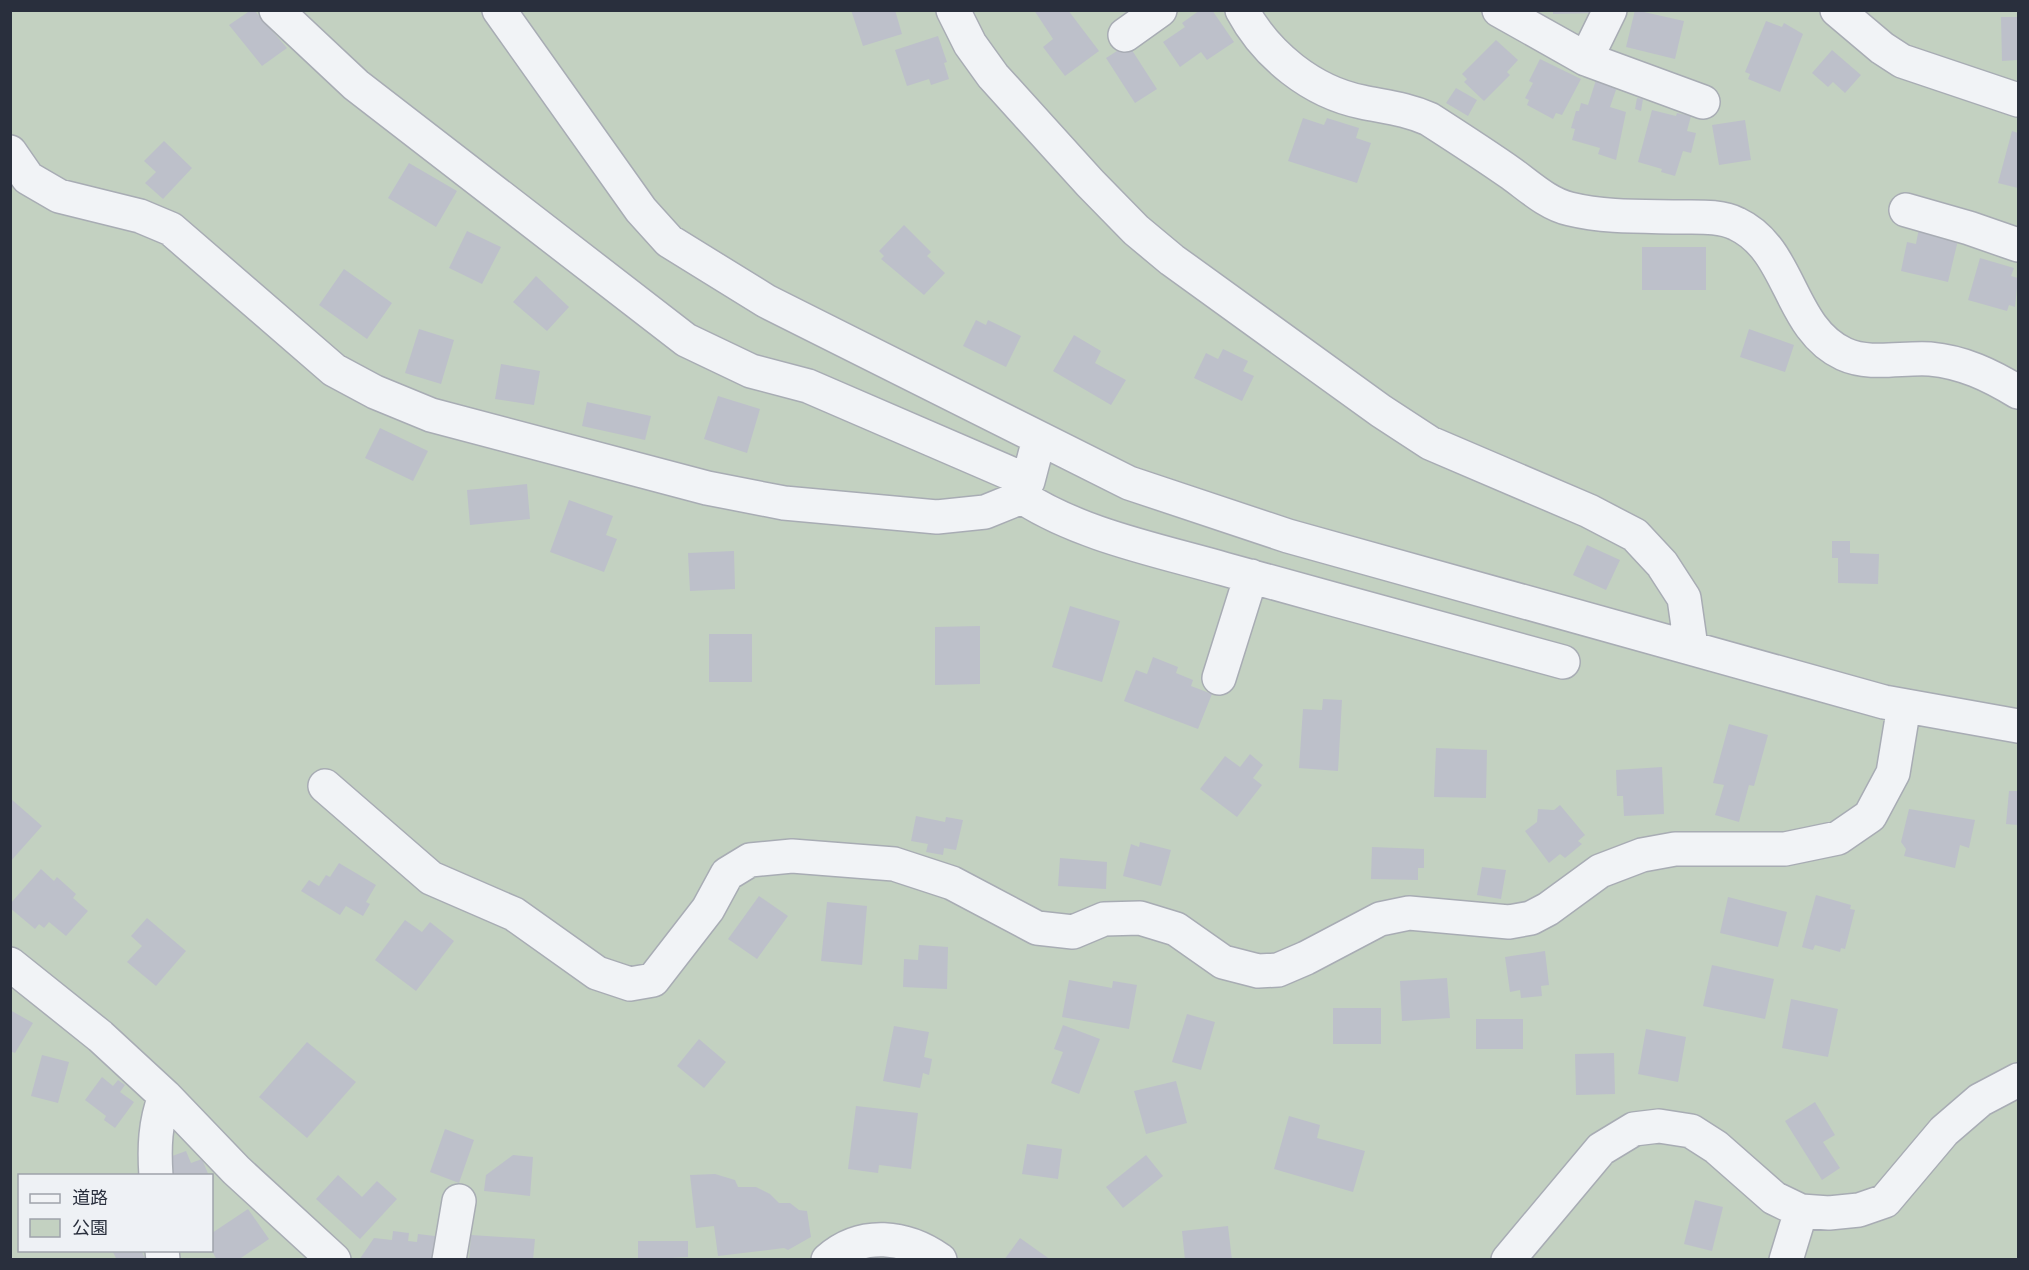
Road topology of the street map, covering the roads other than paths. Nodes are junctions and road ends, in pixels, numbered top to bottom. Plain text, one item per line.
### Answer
1 (276, 10) edge
2 (499, 10) edge
3 (953, 10) edge
4 (1160, 10) edge
5 (1242, 10) edge
6 (1499, 10) edge
7 (1610, 10) edge
8 (1840, 12) edge
9 (1125, 35) dead end
10 (1586, 58) junction
11 (2019, 100) edge
12 (1703, 102) dead end
13 (10, 152) edge
14 (1906, 210) dead end
15 (2019, 245) edge
16 (2019, 392) edge
17 (1039, 439) junction
18 (1023, 488) junction
19 (1251, 576) junction
20 (1691, 647) junction
21 (1563, 662) dead end
22 (1219, 678) dead end
23 (1904, 706) junction
24 (2019, 726) edge
25 (325, 786) dead end
26 (10, 964) edge
27 (2019, 1080) edge
28 (165, 1096) junction
29 (156, 1174) edge
30 (459, 1201) dead end
31 (1801, 1211) junction
32 (334, 1260) edge
33 (449, 1260) edge
34 (828, 1260) edge
35 (940, 1260) edge
36 (1508, 1260) edge
37 (1786, 1260) edge

1 - 18 street
2 - 17 street
3 - 20 street
4 - 9 street
5 - 16 street
6 - 10 street
7 - 10 street
8 - 11 street
10 - 12 street
13 - 18 street
14 - 15 street
17 - 18 street
17 - 20 street
18 - 19 street
19 - 21 street
19 - 22 street
20 - 23 street
23 - 24 street
23 - 25 street
26 - 28 street
27 - 31 street
28 - 29 street
28 - 32 street
30 - 33 street
31 - 36 street
31 - 37 street
34 - 35 street

